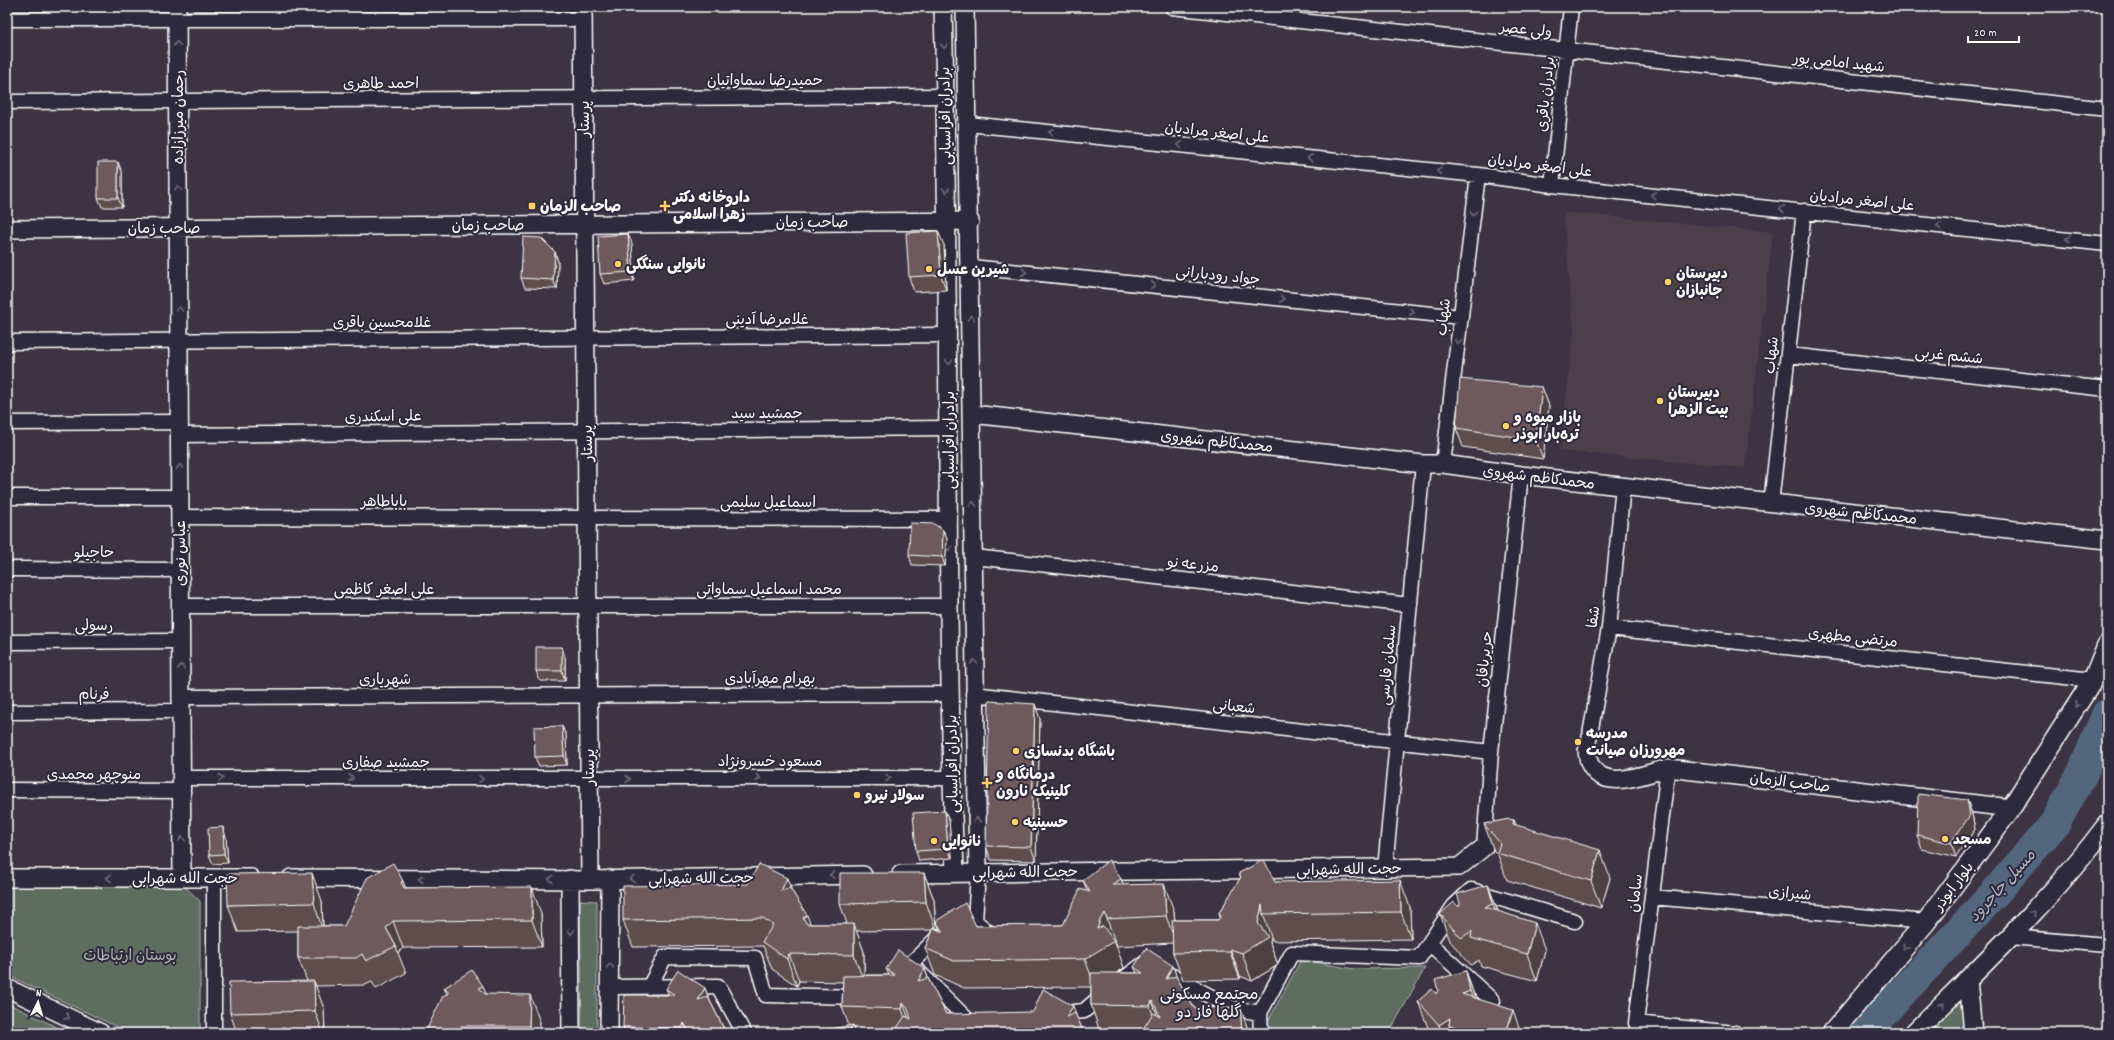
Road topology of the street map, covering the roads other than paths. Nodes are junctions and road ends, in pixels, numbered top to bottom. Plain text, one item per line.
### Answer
1 (943, 7) edge
2 (965, 7) edge
3 (1172, 7) edge
4 (1571, 7) edge
5 (177, 13) edge
6 (583, 13) edge
7 (7, 19) edge
8 (1567, 50) junction
9 (946, 96) junction
10 (584, 98) junction
11 (178, 101) junction
12 (7, 102) edge
13 (2107, 108) edge
14 (968, 124) junction
15 (1478, 175) junction
16 (1552, 185) junction
17 (1804, 211) junction
18 (946, 221) junction
19 (970, 221) junction
20 (585, 224) junction
21 (178, 228) junction
22 (7, 229) edge
23 (2107, 244) edge
24 (971, 267) junction
25 (1461, 317) junction
26 (949, 335) junction
27 (586, 338) junction
28 (179, 340) junction
29 (7, 342) edge
30 (1788, 355) junction
31 (2107, 389) edge
32 (972, 414) junction
33 (7, 423) edge
34 (949, 428) junction
35 (179, 429) junction
36 (586, 431) junction
37 (1423, 464) junction
38 (1443, 464) junction
39 (1521, 475) junction
40 (1623, 486) junction
41 (7, 497) edge
42 (180, 497) junction
43 (1771, 502) junction
44 (180, 517) junction
45 (587, 518) junction
46 (948, 519) junction
47 (2107, 540) edge
48 (974, 557) junction
49 (7, 569) edge
50 (180, 570) junction
51 (1410, 605) junction
52 (181, 606) junction
53 (588, 606) junction
54 (950, 606) junction
55 (1609, 628) junction
56 (181, 641) junction
57 (7, 642) edge
58 (2107, 645) edge
59 (2093, 680) junction
60 (951, 694) junction
61 (974, 694) junction
62 (589, 695) junction
63 (181, 704) junction
64 (7, 712) edge
65 (1397, 741) junction
66 (1587, 751) joint
67 (1492, 752) junction
68 (1668, 768) junction
69 (952, 778) junction
70 (589, 779) junction
71 (182, 784) junction
72 (7, 790) edge
73 (2011, 808) junction
74 (2107, 826) edge
75 (1484, 847) joint
76 (1385, 869) junction
77 (978, 873) junction
78 (955, 874) junction
79 (7, 878) edge
80 (182, 878) junction
81 (214, 878) junction
82 (570, 879) junction
83 (610, 879) junction
84 (590, 880) junction
85 (1652, 897) junction
86 (975, 920) junction
87 (1574, 921) dead end
88 (1926, 922) junction
89 (2010, 937) junction
90 (1011, 938) edge
91 (1429, 942) junction
92 (2107, 945) edge
93 (910, 964) junction
94 (1968, 979) junction
95 (893, 980) edge
96 (649, 987) junction
97 (7, 988) edge
98 (610, 988) junction
99 (877, 997) edge
100 (1493, 1002) edge
101 (1260, 1013) junction
102 (1039, 1016) edge
103 (987, 1022) edge
104 (100, 1033) edge
105 (214, 1033) edge
106 (571, 1033) edge
107 (609, 1033) edge
108 (744, 1033) edge
109 (1261, 1033) edge
110 (1735, 1033) edge
111 (1832, 1033) edge
112 (1914, 1033) edge
113 (1973, 1033) edge

1 -> 9 street, برادران افراسیابی
2 - 14 street, برادران افراسیابی
3 - 8 street, ولی عصر
4 - 8 street, برادران باقری
5 - 6 street
5 - 7 street
11 -> 5 street, رحمان میرزازاده
6 - 10 street, پرستار
8 - 13 street, شهید امامی پور
8 - 16 street, برادران باقری
9 - 10 street, حمیدرضا سماواتیان
9 -> 18 street, برادران افراسیابی
10 - 11 street, احمد طاهری
10 - 20 street, پرستار
11 - 12 street, احمد طاهری
21 -> 11 street, رحمان میرزازاده
15 -> 14 street, علی اصغر مرادیان
14 - 19 street, برادران افراسیابی
15 - 16 street, علی اصغر مرادیان
15 -> 25 street, شهاب
17 -> 16 street, علی اصغر مرادیان
23 -> 17 street, علی اصغر مرادیان
17 - 30 street, شهاب
18 - 19 street, صاحب زمان
18 - 20 street, صاحب زمان
18 - 26 street, برادران افراسیابی
19 - 24 street, برادران افراسیابی
20 - 21 street, صاحب زمان
20 - 27 street, پرستار
21 - 22 street, صاحب زمان
28 -> 21 street, عباس نوری
24 -> 25 street, جواد رودبارانی
32 -> 24 street, برادران افراسیابی
25 -> 38 street, شهاب
26 - 27 street, غلامرضا آدینی
26 -> 34 street, برادران افراسیابی
27 - 28 street, غلامحسین باقری
27 - 36 street, پرستار
28 - 29 street, غلامحسین باقری
28 - 35 street, عباس نوری
30 - 31 street, ششم غربی
30 - 43 street, شهاب
32 - 37 street, محمدکاظم شهروی
48 -> 32 street, برادران افراسیابی
33 - 35 street, علی اسکندری
34 - 36 street, جمشید سید
34 - 46 street, برادران افراسیابی
35 - 36 street, علی اسکندری
42 -> 35 street, عباس نوری
36 - 45 street, پرستار
37 - 38 street, محمدکاظم شهروی
37 - 51 street, سلمان فارسی
38 - 39 street, محمدکاظم شهروی
39 - 40 street, محمدکاظم شهروی
39 - 67 street, حریربافان
40 - 43 street, محمدکاظم شهروی
40 - 55 street, شفا
41 - 42 street
42 - 44 street, عباس نوری
43 - 47 street, محمدکاظم شهروی
44 - 45 street, باباطاهر
44 - 50 street, عباس نوری
45 - 46 street, اسماعیل سلیمی
45 - 53 street, پرستار
46 -> 54 street, برادران افراسیابی
48 - 51 street, مزرعه نو
61 -> 48 street, برادران افراسیابی
49 - 50 street, حاجیلو
50 - 52 street, عباس نوری
51 - 65 street, سلمان فارسی
52 - 53 street, علی اصغر کاظمی
52 - 56 street, عباس نوری
53 - 54 street, محمد اسماعیل سماواتی
53 - 62 street, پرستار
54 - 60 street, برادران افراسیابی
55 - 59 street, مرتضی مطهری
55 - 66 street, شفا
56 - 57 street, رسولى
63 -> 56 street, عباس نوری
58 - 59 main road, بلوار ابوذر
59 -> 73 main road, بلوار ابوذر
60 - 62 street, بهرام مهرآبادی
60 - 69 street, برادران افراسیابی
61 - 65 street, شعبانی
77 -> 61 street, برادران افراسیابی
62 - 63 street, شهریاری
62 - 70 street, پرستار
63 - 64 street, فرنام
63 - 71 street, عباس نوری
65 - 67 street, شعبانی
65 - 76 street, سلمان فارسی
66 - 68 street, صاحب الزمان
67 - 75 street, حریربافان
68 - 73 street, صاحب الزمان
68 - 85 street, سامان
70 -> 69 street, مسعود خسرونژاد
69 - 78 street, برادران افراسیابی
71 -> 70 street, جمشید صفاری
70 - 84 street, پرستار
71 - 72 street, منوچهر محمدی
80 -> 71 street, عباس نوری
73 - 88 main road, بلوار ابوذر
89 -> 74 main road
75 - 76 street, حجت الله شهرابی
76 - 77 street, حجت الله شهرابی
77 - 78 street, حجت الله شهرابی
77 - 86 street
78 -> 83 street, حجت الله شهرابی
80 -> 79 street, حجت الله شهرابی
80 - 81 street, حجت الله شهرابی
82 -> 81 street, حجت الله شهرابی
81 - 105 street
82 - 84 street, حجت الله شهرابی
82 -> 106 street
83 - 84 street, حجت الله شهرابی
98 -> 83 street
85 - 88 street, شیرازی
85 - 110 street, سامان
86 - 90 street
86 - 93 street
87 - 91 street
88 -> 111 main road, بلوار ابوذر
89 - 92 street
89 - 94 main road
91 - 100 street
91 - 101 street
93 - 95 street
93 - 103 street
112 -> 94 main road
94 - 113 street
96 - 98 street
96 - 99 street
96 - 108 street
97 -> 104 street
98 - 107 street
101 - 102 street
101 - 109 street

